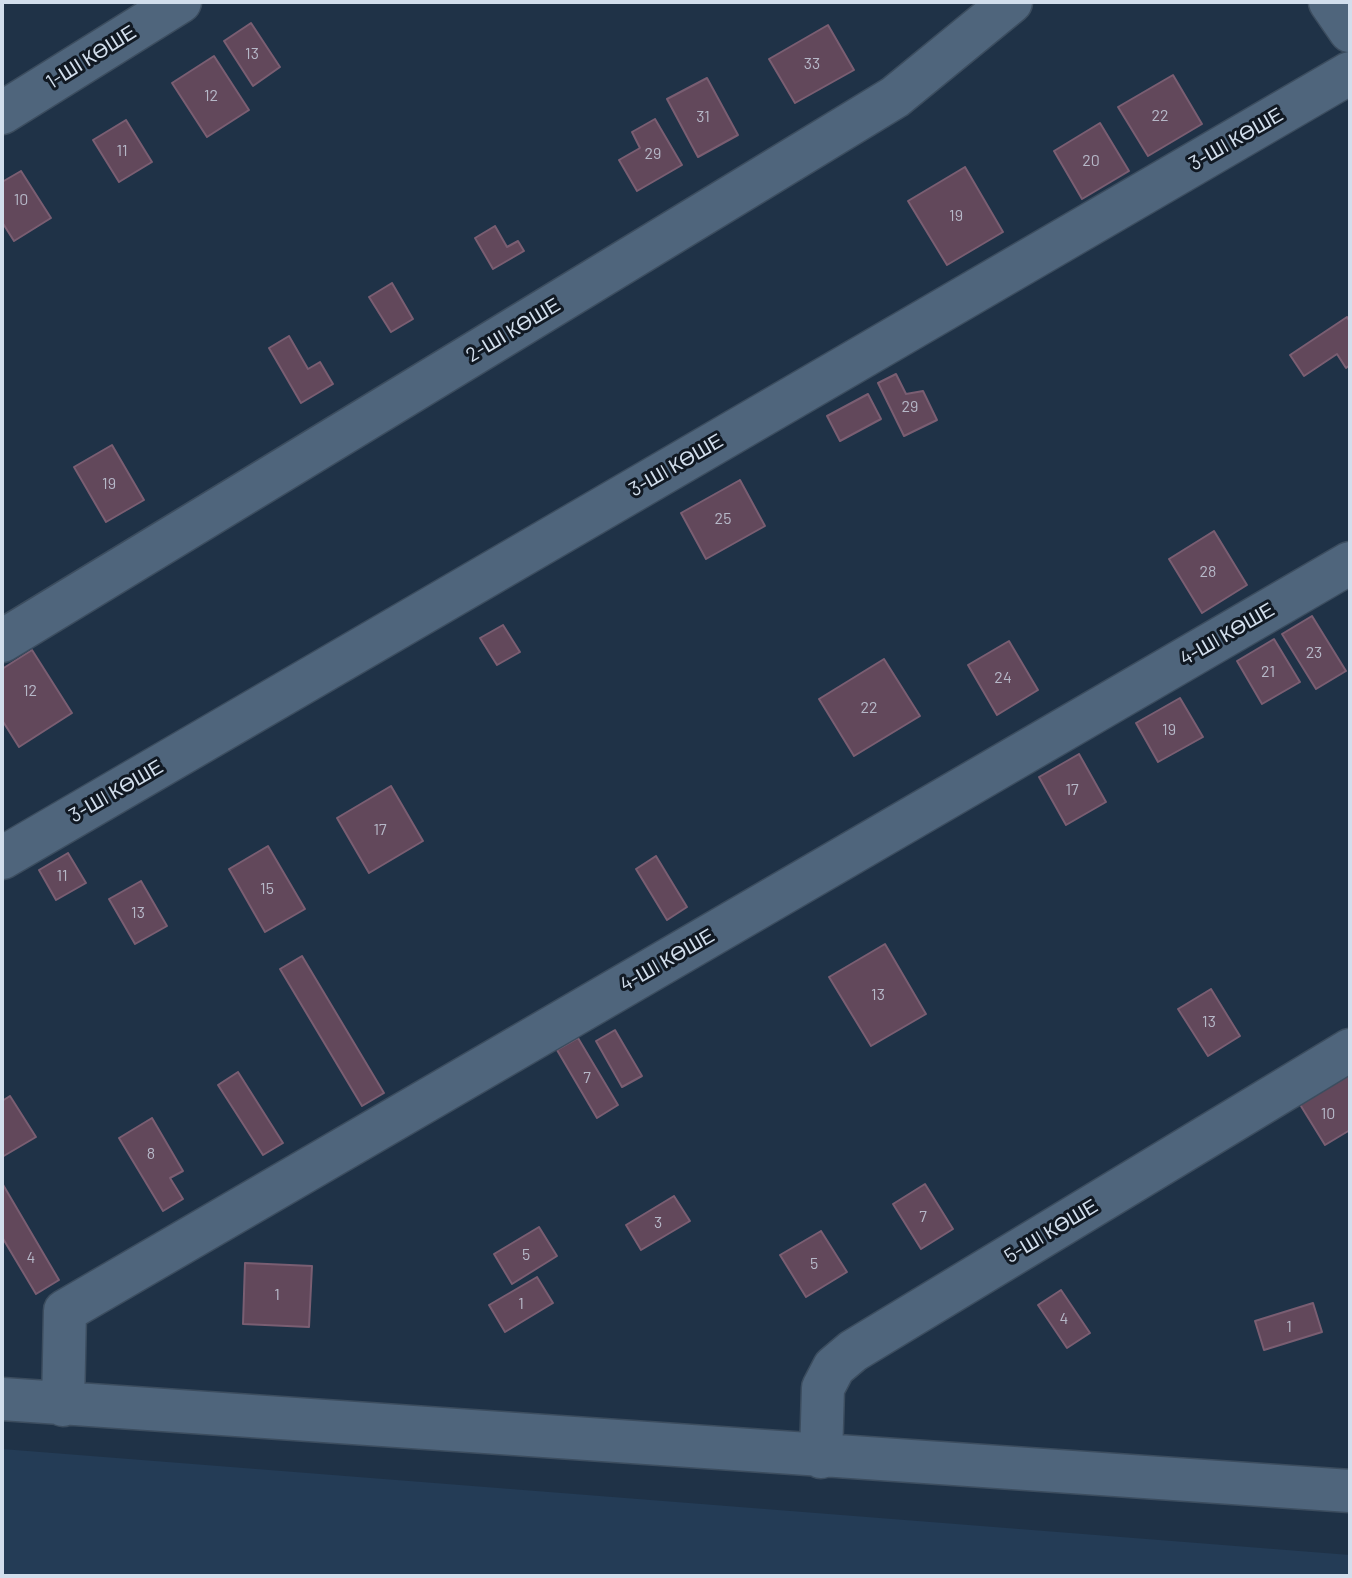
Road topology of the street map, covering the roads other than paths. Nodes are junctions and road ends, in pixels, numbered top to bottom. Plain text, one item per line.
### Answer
1 (180, 2) edge
2 (1011, 2) edge
3 (1330, 2) edge
4 (1350, 31) edge
5 (1350, 73) edge
6 (2, 113) edge
7 (1350, 563) edge
8 (2, 641) edge
9 (2, 858) edge
10 (1350, 1050) edge
11 (2, 1399) edge
12 (63, 1405) junction
13 (821, 1457) junction
14 (1350, 1491) edge

1 - 6 street, 1-ШІ КӨШЕ
2 - 8 street, 2-ШІ КӨШЕ
3 - 4 street
5 - 9 street, 3-ШI КӨШЕ
7 - 12 street, 4-ШI КӨШЕ
10 - 13 street, 5-ШI КӨШЕ
11 - 12 street
12 - 13 street
13 - 14 street

